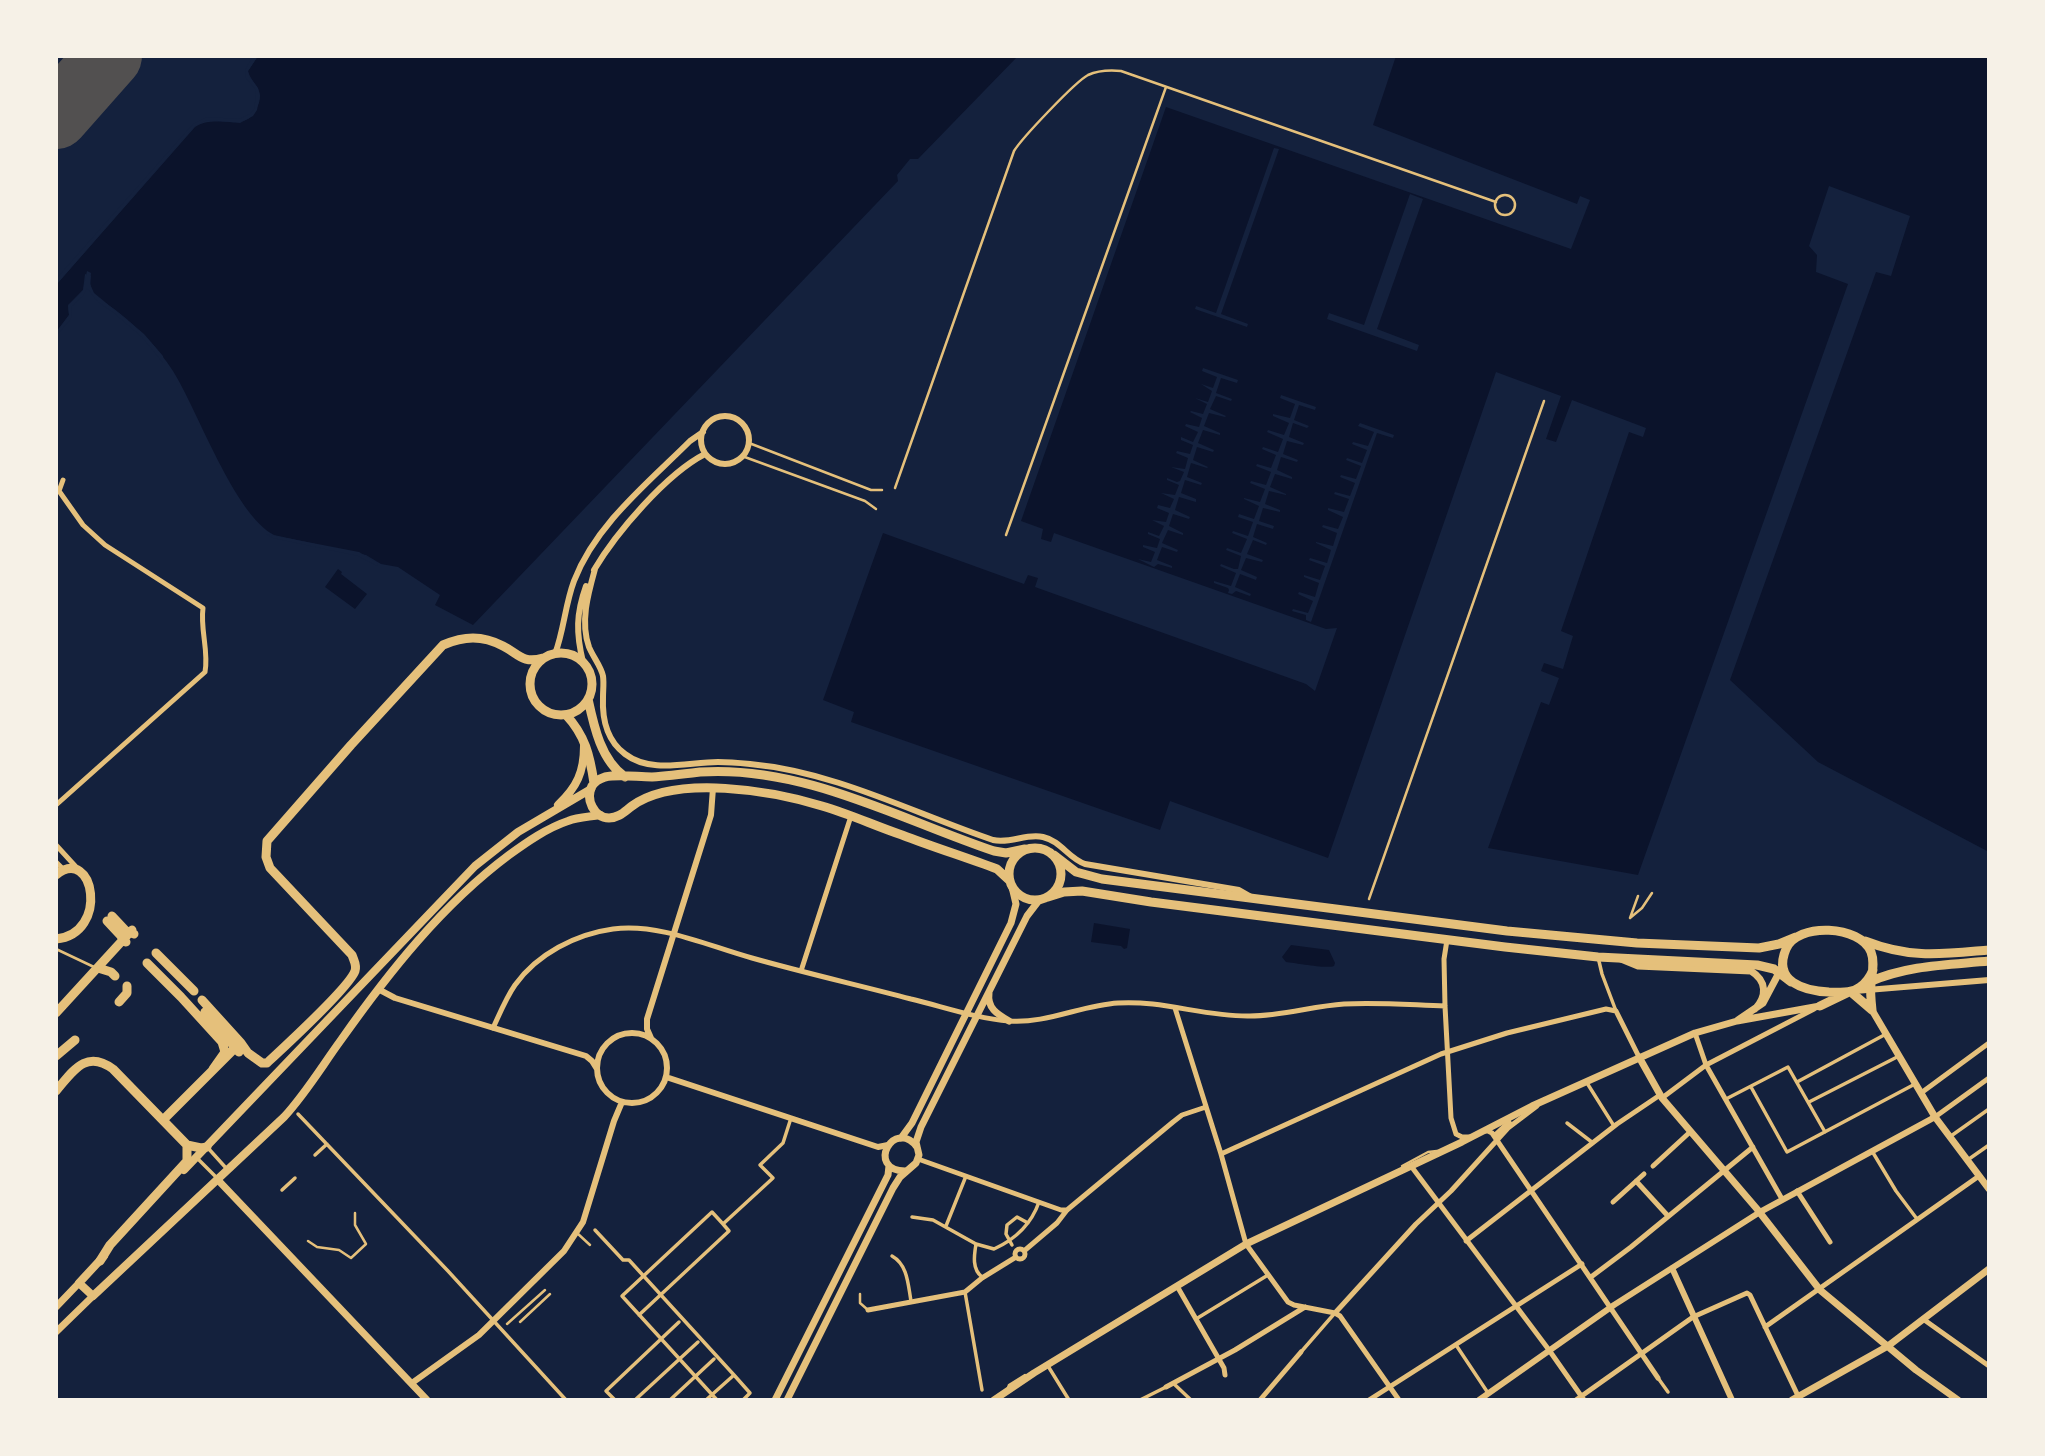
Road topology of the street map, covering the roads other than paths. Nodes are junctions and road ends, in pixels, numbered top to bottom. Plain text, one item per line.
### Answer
1 (1166, 87) junction
2 (1496, 202) junction
3 (1544, 401) dead end
4 (702, 432) junction
5 (749, 443) junction
6 (705, 453) junction
7 (742, 456) junction
8 (63, 480) dead end
9 (895, 488) dead end
10 (882, 490) dead end
11 (876, 509) dead end
12 (1006, 534) dead end
13 (595, 569) junction
14 (555, 653) junction
15 (543, 658) junction
16 (583, 662) junction
17 (588, 699) junction
18 (566, 715) junction
19 (584, 740) junction
20 (625, 777) junction
21 (593, 786) junction
22 (713, 788) junction
23 (56, 805) edge
24 (546, 815) junction
25 (600, 815) junction
26 (851, 816) junction
27 (56, 845) edge
28 (1025, 849) junction
29 (1054, 855) junction
30 (58, 869) edge
31 (79, 871) junction
32 (1011, 884) junction
33 (1652, 893) dead end
34 (1638, 896) dead end
35 (1044, 898) junction
36 (1255, 899) junction
37 (1369, 899) dead end
38 (674, 935) junction
39 (1796, 937) junction
40 (128, 938) junction
41 (56, 939) edge
42 (1447, 940) junction
43 (1863, 940) junction
44 (56, 949) edge
45 (1989, 950) edge
46 (156, 954) dead end
47 (1598, 957) junction
48 (1620, 958) junction
49 (1989, 961) edge
50 (1783, 962) junction
51 (147, 963) dead end
52 (97, 968) junction
53 (801, 971) junction
54 (1780, 973) junction
55 (115, 976) dead end
56 (1989, 980) edge
57 (1791, 982) junction
58 (1868, 985) junction
59 (127, 986) dead end
60 (378, 989) junction
61 (990, 989) junction
62 (194, 991) dead end
63 (1851, 991) junction
64 (119, 1002) dead end
65 (1445, 1006) junction
66 (1820, 1006) junction
67 (1175, 1008) junction
68 (1755, 1009) junction
69 (1872, 1010) junction
70 (1616, 1011) junction
71 (56, 1013) edge
72 (967, 1013) junction
73 (977, 1015) junction
74 (647, 1019) junction
75 (1009, 1021) junction
76 (1737, 1021) junction
77 (493, 1028) junction
78 (633, 1033) junction
79 (1695, 1033) junction
80 (1886, 1034) junction
81 (651, 1038) junction
82 (75, 1040) dead end
83 (1989, 1043) edge
84 (235, 1048) junction
85 (602, 1051) junction
86 (1448, 1052) junction
87 (248, 1053) junction
88 (56, 1056) edge
89 (586, 1056) junction
90 (1899, 1056) junction
91 (1639, 1057) junction
92 (1706, 1065) junction
93 (213, 1069) junction
94 (597, 1069) junction
95 (666, 1077) junction
96 (1989, 1078) edge
97 (1586, 1081) junction
98 (1797, 1082) junction
99 (1915, 1084) junction
100 (1751, 1087) junction
101 (56, 1091) edge
102 (1921, 1093) junction
103 (1661, 1096) junction
104 (1726, 1100) junction
105 (622, 1102) junction
106 (1809, 1102) junction
107 (1539, 1104) junction
108 (1206, 1107) junction
109 (1989, 1109) edge
110 (298, 1114) dead end
111 (1516, 1114) junction
112 (1935, 1117) junction
113 (791, 1118) junction
114 (163, 1120) junction
115 (1567, 1123) dead end
116 (1614, 1126) junction
117 (1482, 1131) junction
118 (1690, 1132) junction
119 (1825, 1132) junction
120 (1471, 1137) junction
121 (901, 1138) junction
122 (1950, 1138) junction
123 (1495, 1139) junction
124 (1593, 1143) junction
125 (327, 1144) junction
126 (888, 1144) junction
127 (187, 1145) junction
128 (1989, 1145) edge
129 (207, 1146) junction
130 (878, 1147) junction
131 (917, 1147) junction
132 (1753, 1147) junction
133 (1444, 1151) junction
134 (1872, 1151) junction
135 (1221, 1154) junction
136 (315, 1155) dead end
137 (197, 1157) junction
138 (885, 1158) junction
139 (918, 1159) junction
140 (1967, 1160) junction
141 (889, 1166) junction
142 (1411, 1166) junction
143 (1653, 1166) dead end
144 (228, 1170) junction
145 (1724, 1170) junction
146 (905, 1171) junction
147 (1398, 1172) junction
148 (1644, 1174) dead end
149 (965, 1176) junction
150 (1979, 1176) junction
151 (295, 1178) dead end
152 (217, 1179) junction
153 (1636, 1181) junction
154 (1988, 1186) edge
155 (282, 1190) dead end
156 (1530, 1190) junction
157 (1797, 1191) junction
158 (1783, 1199) junction
159 (1039, 1202) junction
160 (1613, 1202) dead end
161 (1440, 1203) junction
162 (1068, 1210) junction
163 (1760, 1212) junction
164 (355, 1213) dead end
165 (1668, 1216) junction
166 (912, 1217) dead end
167 (1918, 1220) junction
168 (1028, 1223) junction
169 (723, 1224) junction
170 (946, 1227) junction
171 (595, 1230) dead end
172 (577, 1233) junction
173 (308, 1241) dead end
174 (1466, 1241) junction
175 (1011, 1242) junction
176 (1830, 1242) dead end
177 (976, 1244) junction
178 (1245, 1244) junction
179 (590, 1245) dead end
180 (892, 1256) dead end
181 (100, 1261) junction
182 (1582, 1264) junction
183 (1672, 1268) junction
184 (1989, 1269) edge
185 (1268, 1275) junction
186 (644, 1276) junction
187 (1591, 1277) junction
188 (982, 1278) junction
189 (79, 1283) junction
190 (1177, 1286) junction
191 (545, 1290) dead end
192 (1820, 1290) junction
193 (965, 1292) junction
194 (550, 1294) dead end
195 (860, 1294) dead end
196 (661, 1295) junction
197 (93, 1296) junction
198 (911, 1301) junction
199 (1516, 1306) junction
200 (56, 1307) edge
201 (1305, 1307) junction
202 (1611, 1307) junction
203 (868, 1310) joint
204 (1335, 1313) junction
205 (639, 1315) junction
206 (1693, 1317) junction
207 (1196, 1319) junction
208 (1923, 1319) junction
209 (493, 1321) junction
210 (520, 1322) dead end
211 (679, 1322) dead end
212 (507, 1324) dead end
213 (1765, 1327) junction
214 (56, 1332) edge
215 (661, 1339) junction
216 (698, 1342) dead end
217 (1456, 1345) junction
218 (1888, 1346) junction
219 (1549, 1350) junction
220 (1301, 1353) joint
221 (1642, 1353) junction
222 (679, 1359) junction
223 (715, 1359) dead end
224 (1219, 1359) junction
225 (1049, 1364) junction
226 (1989, 1366) edge
227 (1226, 1371) dead end
228 (734, 1375) junction
229 (696, 1377) junction
230 (1658, 1378) joint
231 (412, 1383) junction
232 (1173, 1383) junction
233 (1166, 1387) joint
234 (1390, 1387) junction
235 (982, 1390) dead end
236 (1668, 1392) dead end
237 (1488, 1393) junction
238 (712, 1395) junction
239 (1581, 1399) edge
240 (1797, 1399) edge
241 (428, 1400) edge
242 (566, 1400) edge
243 (615, 1400) edge
244 (635, 1400) edge
245 (670, 1400) edge
246 (706, 1400) edge
247 (717, 1400) edge
248 (743, 1400) edge
249 (775, 1400) edge
250 (788, 1400) edge
251 (994, 1400) edge
252 (1069, 1400) edge
253 (1140, 1400) edge
254 (1191, 1400) edge
255 (1261, 1400) edge
256 (1369, 1400) edge
257 (1399, 1400) edge
258 (1479, 1400) edge
259 (1732, 1400) edge
260 (1958, 1400) edge

1 - 2 lane
1 - 9 lane
1 - 12 lane
2 - 2 lane
3 - 37 lane
4 - 5 street
4 - 6 street
4 - 14 street
5 - 7 street
5 - 10 lane
6 - 7 street
6 - 13 street
7 - 11 lane
8 - 23 street
13 - 16 street
13 - 36 street
14 - 15 highway
14 - 16 highway
15 - 18 highway
15 - 87 highway
16 - 17 highway
17 - 18 highway
17 - 20 highway
18 - 19 highway
19 - 21 highway
19 - 24 main road
20 - 21 highway
20 - 28 highway
21 - 24 main road
21 - 25 highway
22 - 25 highway
22 - 26 highway
22 - 38 street
24 - 129 main road
25 - 60 main road
26 - 32 highway
26 - 53 street
27 - 31 street
28 - 29 highway
28 - 32 highway
29 - 35 highway
29 - 36 highway
30 - 31 highway
31 - 41 highway
32 - 35 highway
32 - 72 main road
33 - 34 lane
35 - 42 highway
35 - 61 main road
36 - 39 highway
38 - 53 street
38 - 74 street
38 - 77 street
39 - 43 highway
39 - 50 highway
40 - 40 highway
40 - 52 highway
42 - 47 highway
42 - 65 street
43 - 45 highway
43 - 58 highway
44 - 52 lane
46 - 62 highway
47 - 48 highway
47 - 70 street
48 - 54 highway
48 - 68 main road
49 - 58 highway
50 - 54 main road
50 - 57 highway
51 - 93 highway
52 - 55 highway
52 - 71 highway
53 - 72 street
54 - 57 highway
54 - 68 main road
56 - 58 street
57 - 63 highway
58 - 63 highway
58 - 69 highway
59 - 64 highway
60 - 77 street
60 - 144 main road
61 - 73 main road
61 - 75 main road
63 - 66 highway
63 - 69 highway
65 - 67 street
65 - 86 street
66 - 76 main road
66 - 92 street
67 - 75 street
67 - 108 street
68 - 76 main road
69 - 80 main road
70 - 86 street
70 - 91 street
72 - 73 street
72 - 121 main road
73 - 75 street
73 - 131 main road
74 - 78 street
74 - 81 street
76 - 79 main road
77 - 89 street
78 - 81 street
78 - 85 street
79 - 91 main road
79 - 92 street
80 - 90 main road
80 - 98 street
81 - 95 street
82 - 88 highway
83 - 102 street
84 - 87 highway
84 - 87 highway
84 - 93 highway
85 - 89 street
85 - 94 street
86 - 120 street
86 - 135 street
89 - 94 street
90 - 99 main road
90 - 106 street
91 - 97 main road
91 - 103 main road
92 - 103 street
92 - 104 street
93 - 114 highway
94 - 105 street
95 - 105 street
95 - 113 street
96 - 112 street
97 - 107 main road
97 - 116 street
98 - 100 street
98 - 106 street
99 - 102 main road
99 - 119 street
100 - 104 street
100 - 119 street
101 - 114 highway
102 - 112 main road
103 - 116 street
103 - 118 main road
104 - 132 street
105 - 172 street
106 - 119 street
107 - 111 main road
107 - 123 street
108 - 135 street
108 - 162 street
109 - 122 street
110 - 125 street
111 - 117 main road
111 - 123 street
112 - 122 main road
112 - 134 street
113 - 130 street
113 - 169 street
114 - 127 highway
115 - 124 street
116 - 124 street
117 - 120 main road
117 - 123 street
118 - 143 street
118 - 145 main road
120 - 133 main road
121 - 126 main road
121 - 131 main road
122 - 140 main road
123 - 156 street
123 - 161 street
124 - 156 street
125 - 136 street
125 - 209 street
126 - 130 street
126 - 138 main road
127 - 129 highway
127 - 181 highway
128 - 140 street
129 - 137 main road
129 - 144 street
130 - 138 street
131 - 139 main road
132 - 145 street
132 - 158 street
133 - 142 main road
133 - 147 lane
134 - 157 street
134 - 167 street
135 - 178 street
137 - 152 street
137 - 181 main road
138 - 141 main road
139 - 146 main road
139 - 149 street
140 - 150 main road
141 - 146 main road
141 - 249 main road
142 - 147 main road
142 - 161 street
144 - 152 main road
145 - 163 main road
145 - 165 street
146 - 250 main road
147 - 178 main road
148 - 153 street
149 - 159 street
149 - 170 street
150 - 154 main road
150 - 167 street
151 - 155 street
152 - 197 main road
152 - 231 main road
153 - 160 street
153 - 165 street
156 - 174 street
156 - 182 street
157 - 158 street
157 - 176 street
158 - 163 street
159 - 162 street
159 - 168 street
161 - 174 street
161 - 204 street
162 - 188 street
163 - 183 street
163 - 192 main road
164 - 173 lane
165 - 187 street
166 - 170 street
167 - 192 street
168 - 175 street
168 - 175 street
169 - 186 street
169 - 196 street
170 - 177 street
171 - 186 street
172 - 179 lane
172 - 209 street
174 - 199 street
175 - 177 street
177 - 188 street
178 - 185 street
178 - 190 main road
180 - 198 street
181 - 189 main road
182 - 187 street
182 - 199 street
183 - 202 street
183 - 206 street
184 - 208 main road
185 - 201 street
185 - 207 street
186 - 196 street
186 - 205 street
187 - 202 street
188 - 193 street
189 - 197 main road
189 - 200 main road
190 - 207 street
190 - 225 main road
191 - 212 lane
192 - 213 street
192 - 218 main road
193 - 198 street
193 - 235 street
194 - 210 lane
195 - 203 lane
196 - 205 street
196 - 228 street
197 - 214 main road
198 - 203 street
199 - 217 street
199 - 219 street
201 - 204 street
201 - 224 street
202 - 219 street
202 - 221 street
204 - 220 street
204 - 234 street
205 - 215 street
206 - 213 street
206 - 221 street
206 - 259 street
207 - 224 street
208 - 218 main road
208 - 226 street
209 - 231 street
209 - 242 street
211 - 215 street
213 - 240 street
215 - 222 street
215 - 243 street
216 - 222 street
217 - 234 street
217 - 237 street
218 - 240 main road
218 - 260 main road
219 - 237 street
219 - 239 street
220 - 255 street
221 - 230 street
221 - 239 street
222 - 229 street
222 - 244 street
223 - 229 street
224 - 227 street
224 - 232 street
225 - 251 main road
225 - 252 street
228 - 238 street
228 - 248 street
229 - 238 street
229 - 245 street
230 - 236 street
231 - 241 main road
232 - 233 street
232 - 254 street
233 - 253 street
234 - 256 street
234 - 257 street
237 - 258 street
238 - 246 street
238 - 247 street

